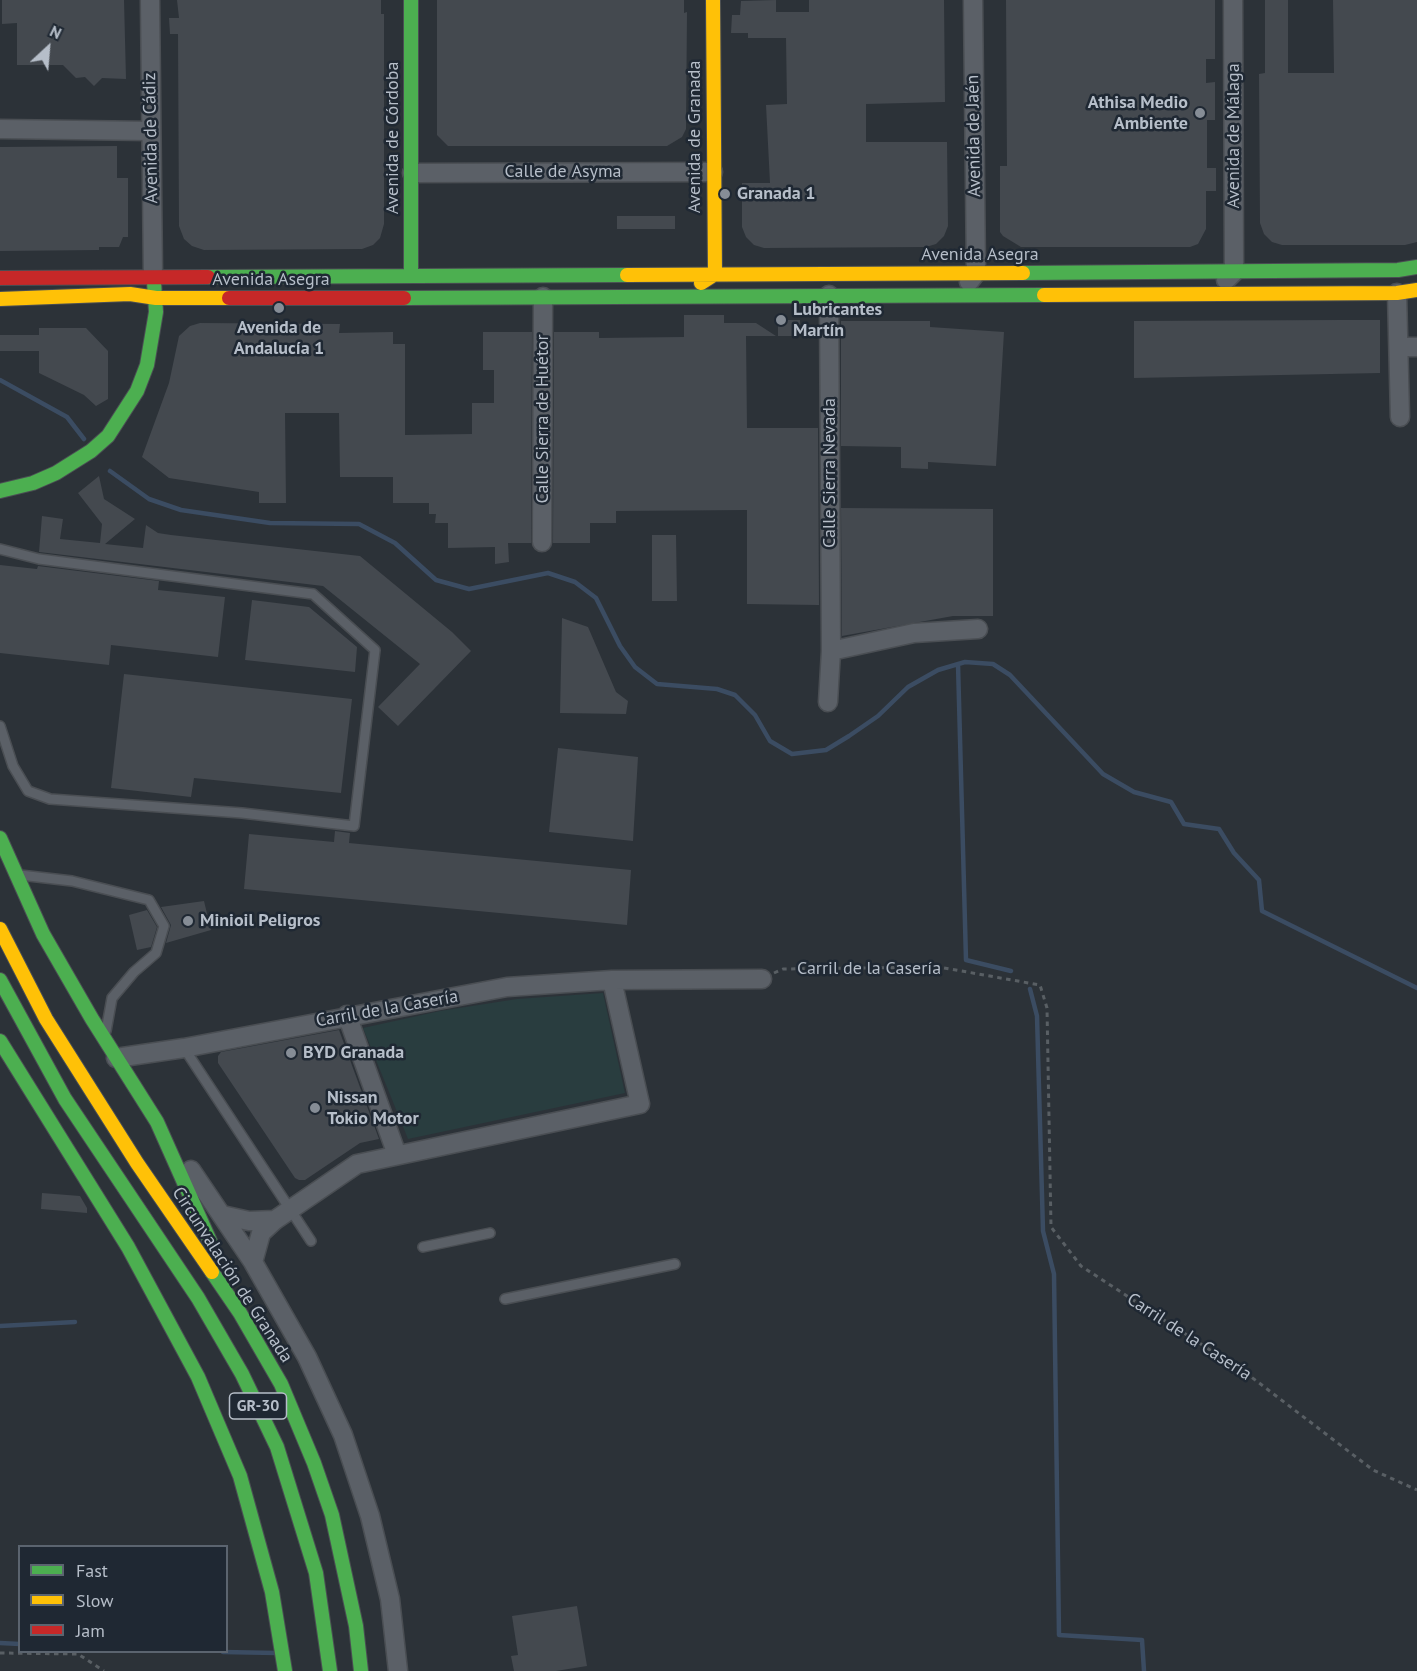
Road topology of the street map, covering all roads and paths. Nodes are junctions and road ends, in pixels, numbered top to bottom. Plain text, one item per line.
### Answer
1 (150, 0) edge
2 (411, 0) edge
3 (713, 0) edge
4 (973, 0) edge
5 (1233, 0) edge
6 (0, 129) edge
7 (150, 131) junction
8 (412, 172) junction
9 (713, 172) junction
10 (1417, 267) edge
11 (1234, 272) junction
12 (976, 273) junction
13 (543, 274) junction
14 (715, 274) junction
15 (153, 276) junction
16 (411, 276) junction
17 (0, 278) edge
18 (1417, 290) edge
19 (1172, 293) junction
20 (1397, 293) junction
21 (910, 295) junction
22 (829, 296) junction
23 (431, 297) junction
24 (543, 297) junction
25 (661, 297) junction
26 (156, 298) junction
27 (0, 299) edge
28 (1398, 347) junction
29 (1417, 347) edge
30 (1400, 417) dead end
31 (0, 491) edge
32 (542, 542) dead end
33 (0, 549) edge
34 (978, 628) dead end
35 (831, 651) junction
36 (828, 702) dead end
37 (0, 726) edge
38 (0, 838) edge
39 (15, 875) junction
40 (0, 929) edge
41 (762, 979) joint
42 (0, 980) edge
43 (612, 980) junction
44 (0, 1004) edge
45 (347, 1015) junction
46 (22, 1023) junction
47 (104, 1039) junction
48 (0, 1041) edge
49 (184, 1048) junction
50 (116, 1058) junction
51 (157, 1122) junction
52 (397, 1155) junction
53 (222, 1215) junction
54 (283, 1215) junction
55 (490, 1233) dead end
56 (310, 1241) dead end
57 (423, 1247) dead end
58 (250, 1256) junction
59 (675, 1264) dead end
60 (505, 1299) dead end
61 (240, 1313) junction
62 (1417, 1490) edge
63 (0, 1653) edge
64 (104, 1671) edge
65 (285, 1671) edge
66 (330, 1671) edge
67 (360, 1671) edge
68 (398, 1671) edge

1 - 7 street, Avenida de Cádiz
2 - 8 main road, Avenida de Córdoba
3 - 9 main road, Avenida de Granada
4 - 12 street, Avenida de Jaén
5 - 11 street, Avenida de Málaga
6 - 7 street
7 - 15 street, Avenida de Cádiz
8 - 9 street, Calle de Asyma
8 - 16 main road, Avenida de Córdoba
9 - 14 main road, Avenida de Granada
10 - 11 main road, Avenida Asegra
11 - 12 main road, Avenida Asegra
11 - 19 street
12 - 14 main road, Avenida Asegra
12 - 21 street
13 - 14 main road, Avenida Asegra
13 - 16 main road, Avenida Asegra
13 - 24 main road
14 - 25 main road
15 - 16 main road, Avenida Asegra
15 - 17 main road, Avenida Asegra
15 - 26 main road
16 - 23 main road
18 - 20 main road, Avenida Asegra
19 - 20 main road, Avenida Asegra
19 - 21 main road, Avenida Asegra
20 - 28 street
21 - 22 main road, Avenida Asegra
22 - 25 main road, Avenida Asegra
22 - 35 street, Calle Sierra Nevada
23 - 24 main road, Avenida Asegra
23 - 26 main road, Avenida Asegra
24 - 25 main road, Avenida Asegra
24 - 32 street, Calle Sierra de Huétor
26 - 27 main road, Avenida Asegra
26 - 31 main road
28 - 29 street
28 - 30 street
33 - 37 lane
34 - 35 street
35 - 36 street, Calle Sierra Nevada
38 - 39 main road
39 - 47 main road
39 - 47 lane
40 - 61 main road, Circunvalación de Granada / GR-30
41 - 43 street, Carril de la Casería
41 - 62 path, Carril de la Casería
42 - 46 main road, GR-30
43 - 45 street, Carril de la Casería
43 - 52 street
44 - 46 main road
45 - 49 street, Carril de la Casería
45 - 52 street
46 - 66 main road, GR-30
47 - 50 main road
48 - 65 main road
49 - 50 street, Carril de la Casería
49 - 54 lane
50 - 51 main road
51 - 53 street
51 - 61 main road
52 - 54 street
53 - 54 street
53 - 58 street
54 - 56 lane
54 - 58 street
55 - 57 lane
58 - 68 street
59 - 60 lane
61 - 67 main road, Circunvalación de Granada / GR-30
63 - 64 path

